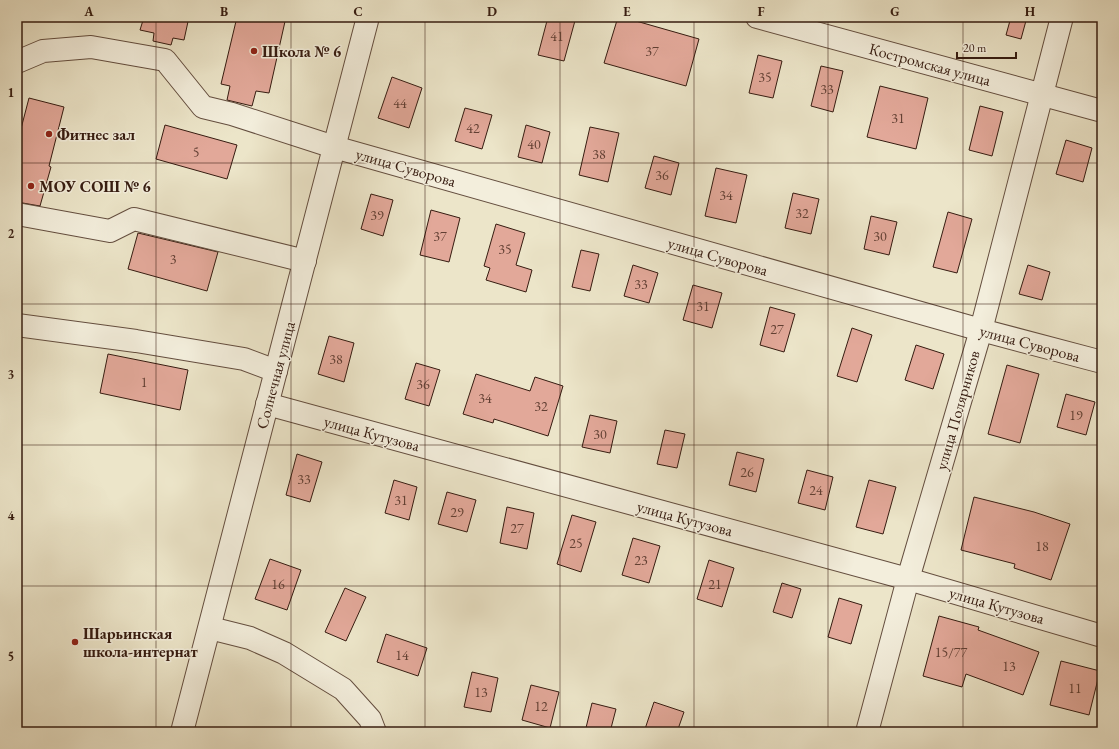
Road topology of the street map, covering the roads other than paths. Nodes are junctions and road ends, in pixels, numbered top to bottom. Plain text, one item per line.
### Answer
1 (368, 17) edge
2 (757, 17) edge
3 (1062, 17) edge
4 (17, 62) edge
5 (1042, 94) junction
6 (1102, 111) edge
7 (334, 147) junction
8 (17, 214) edge
9 (305, 261) junction
10 (17, 325) edge
11 (981, 330) junction
12 (1102, 362) edge
13 (276, 371) junction
14 (267, 404) junction
15 (908, 579) junction
16 (210, 628) junction
17 (1102, 636) edge
18 (182, 732) edge
19 (375, 732) edge
20 (867, 732) edge

1 - 7 street, Солнечная улица
2 - 5 street, Костромская улица
3 - 5 street, улица Полярников
4 - 7 street, улица Суворова
5 - 6 street, Костромская улица
5 - 11 street, улица Полярников
7 - 9 street, Солнечная улица
7 - 11 street, улица Суворова
8 - 9 street
9 - 13 street, Солнечная улица
10 - 13 street
11 - 12 street, улица Суворова
11 - 15 street, улица Полярников
13 - 14 street, Солнечная улица
14 - 15 street, улица Кутузова
14 - 16 street, Солнечная улица
15 - 17 street, улица Кутузова
15 - 20 street, улица Полярников
16 - 18 street, Солнечная улица
16 - 19 street

